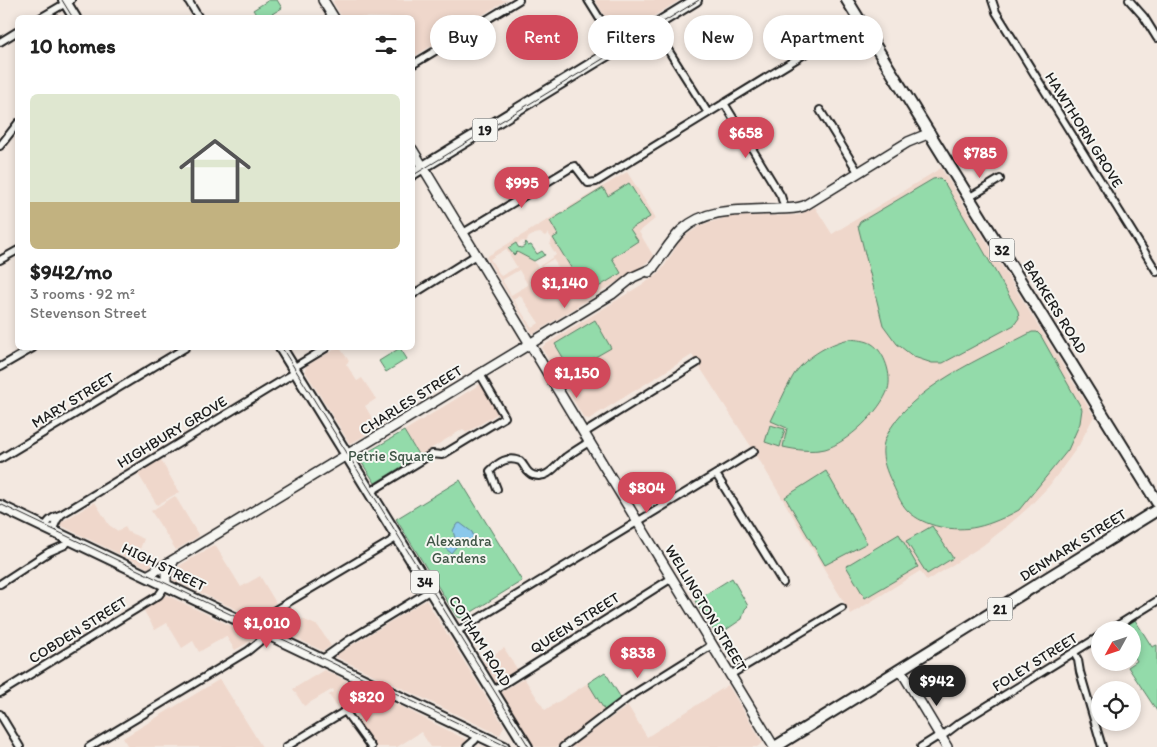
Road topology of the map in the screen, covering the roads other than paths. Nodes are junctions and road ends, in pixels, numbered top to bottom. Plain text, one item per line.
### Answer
1 (188, 0) edge
2 (323, 0) edge
3 (519, 0) edge
4 (588, 0) edge
5 (696, 0) edge
6 (848, 0) edge
7 (992, 0) edge
8 (1129, 0) edge
9 (67, 1) edge
10 (45, 15) edge
11 (74, 15) edge
12 (197, 15) edge
13 (332, 15) edge
14 (597, 15) edge
15 (671, 15) edge
16 (857, 15) edge
17 (15, 33) edge
18 (1157, 38) edge
19 (0, 42) edge
20 (883, 57) edge
21 (674, 59) edge
22 (598, 60) edge
23 (795, 60) edge
24 (415, 63) edge
25 (724, 104) junction
26 (820, 110) dead end
27 (708, 113) junction
28 (923, 122) junction
29 (15, 127) edge
30 (930, 133) junction
31 (908, 142) junction
32 (0, 146) edge
33 (415, 155) edge
34 (423, 168) junction
35 (415, 172) edge
36 (858, 172) junction
37 (1000, 179) dead end
38 (970, 198) junction
39 (785, 209) junction
40 (463, 233) junction
41 (15, 252) edge
42 (477, 256) junction
43 (0, 260) edge
44 (1157, 272) edge
45 (415, 293) edge
46 (529, 344) junction
47 (30, 350) edge
48 (181, 350) edge
49 (281, 350) edge
50 (323, 350) edge
51 (697, 363) dead end
52 (0, 368) edge
53 (294, 370) junction
54 (480, 374) junction
55 (584, 433) junction
56 (589, 442) junction
57 (754, 451) dead end
58 (347, 456) junction
59 (0, 459) edge
60 (1133, 463) junction
61 (716, 474) junction
62 (1157, 488) edge
63 (497, 489) dead end
64 (370, 492) junction
65 (1157, 502) edge
66 (0, 506) edge
67 (1157, 510) edge
68 (637, 521) junction
69 (49, 529) junction
70 (398, 537) junction
71 (67, 538) junction
72 (177, 558) junction
73 (147, 576) junction
74 (672, 578) junction
75 (783, 583) dead end
76 (0, 584) edge
77 (166, 585) junction
78 (430, 590) junction
79 (1157, 601) edge
80 (842, 608) dead end
81 (1125, 621) edge
82 (264, 632) junction
83 (456, 632) junction
84 (1091, 642) edge
85 (712, 645) junction
86 (1072, 654) junction
87 (322, 660) junction
88 (899, 671) junction
89 (730, 675) junction
90 (379, 687) junction
91 (492, 690) junction
92 (0, 693) edge
93 (342, 712) junction
94 (0, 714) edge
95 (478, 734) junction
96 (940, 735) junction
97 (20, 747) edge
98 (89, 747) edge
99 (286, 747) edge
100 (371, 747) edge
101 (467, 747) edge
102 (504, 747) edge
103 (528, 747) edge
104 (564, 747) edge
105 (774, 747) edge
106 (921, 747) edge
107 (947, 747) edge
108 (1102, 747) edge

1 - 12 street
2 - 13 street
3 - 24 street
4 - 14 street
5 - 15 main road, 19
6 - 16 main road, BARKERS ROAD / 32
7 - 44 street, HAWTHORN GROVE
8 - 18 street
9 - 10 street
9 - 11 main road
17 - 19 street
20 - 28 main road, BARKERS ROAD / 32
21 - 27 street
22 - 34 main road, 19
23 - 25 street
25 - 27 street
25 - 39 street
26 - 36 street
27 - 40 street
28 - 30 main road, BARKERS ROAD / 32
28 - 31 street, CHARLES STREET
29 - 32 street
30 - 31 street, CHARLES STREET
30 - 38 main road, BARKERS ROAD / 32
31 - 36 street, CHARLES STREET
33 - 34 street, WELLINGTON STREET
34 - 35 main road, 19
34 - 40 street, WELLINGTON STREET
36 - 39 street, CHARLES STREET
37 - 38 street
38 - 60 main road, BARKERS ROAD / 32
39 - 46 street, CHARLES STREET
40 - 42 street, WELLINGTON STREET
41 - 43 street
42 - 45 street
42 - 46 street, WELLINGTON STREET
46 - 54 street, CHARLES STREET
46 - 55 street, WELLINGTON STREET
47 - 52 street
48 - 59 street, MARY STREET
49 - 53 main road, COTHAM ROAD / 34
50 - 53 street, HIGHBURY GROVE
51 - 55 street
53 - 58 main road, COTHAM ROAD / 34
53 - 69 street, HIGHBURY GROVE
54 - 58 street, CHARLES STREET
54 - 64 street
55 - 56 street, WELLINGTON STREET
56 - 63 street
56 - 68 street, WELLINGTON STREET
57 - 61 street
58 - 64 main road, COTHAM ROAD / 34
58 - 72 street, CHARLES STREET
60 - 62 main road
60 - 65 main road, BARKERS ROAD / 32
61 - 68 street
61 - 75 street
64 - 70 main road, COTHAM ROAD / 34
66 - 69 main road, HIGH STREET
67 - 88 main road, DENMARK STREET / 21
68 - 74 street, WELLINGTON STREET
68 - 83 street
69 - 71 main road, HIGH STREET
70 - 78 main road, COTHAM ROAD / 34
70 - 82 street
71 - 73 main road, HIGH STREET
71 - 76 street
72 - 73 street, CHARLES STREET
72 - 77 street
73 - 77 main road, HIGH STREET
74 - 85 street, WELLINGTON STREET
74 - 91 street, QUEEN STREET
77 - 82 main road, HIGH STREET
77 - 92 street, COBDEN STREET
78 - 83 main road, COTHAM ROAD / 34
78 - 87 street
79 - 81 street
80 - 89 street
82 - 87 main road, HIGH STREET
82 - 98 street
83 - 91 main road, COTHAM ROAD / 34
84 - 86 street, FOLEY STREET
85 - 89 street, WELLINGTON STREET
85 - 104 street
86 - 96 street, FOLEY STREET
86 - 108 street
87 - 90 main road, HIGH STREET
88 - 96 street
88 - 105 main road, DENMARK STREET / 21
89 - 105 street, WELLINGTON STREET
90 - 93 street
90 - 95 main road, HIGH STREET
91 - 103 main road, COTHAM ROAD / 34
93 - 99 street
93 - 100 street
94 - 97 street
95 - 101 street
95 - 102 main road, HIGH STREET
96 - 106 street, FOLEY STREET
96 - 107 street

